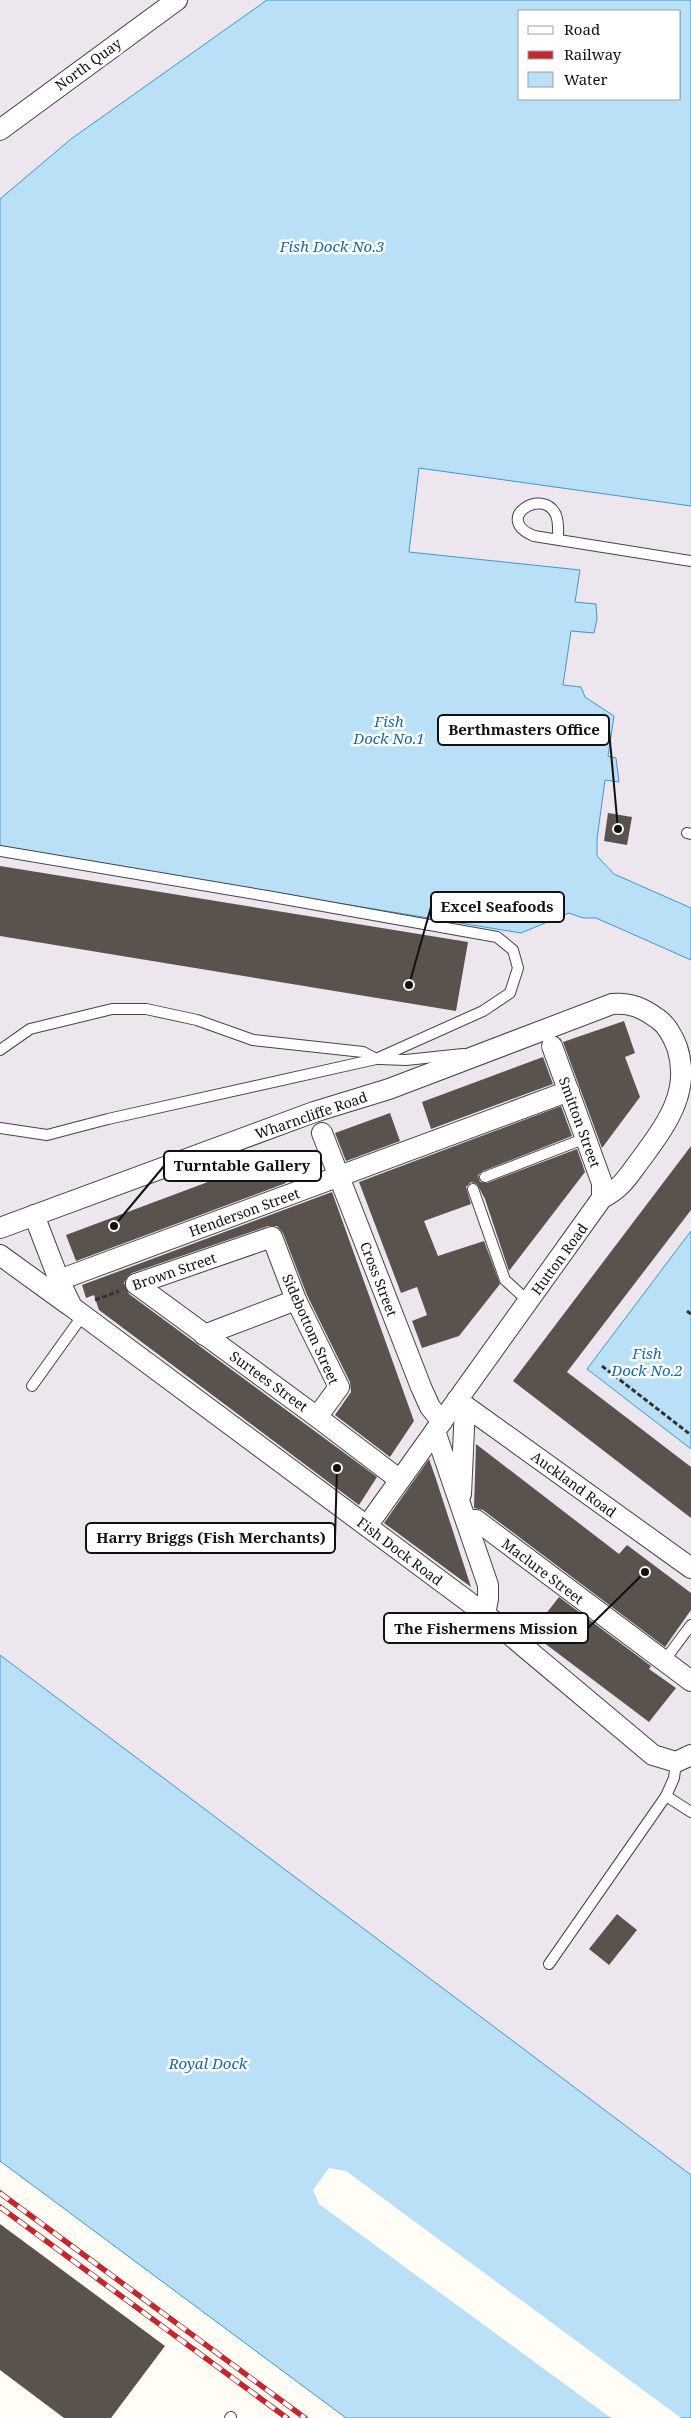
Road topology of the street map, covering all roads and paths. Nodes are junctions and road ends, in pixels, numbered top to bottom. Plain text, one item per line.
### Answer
1 (177, 0) edge
2 (0, 130) edge
3 (558, 539) junction
4 (691, 561) edge
5 (0, 852) edge
6 (622, 1003) joint
7 (552, 1046) dead end
8 (0, 1050) edge
9 (485, 1052) junction
10 (376, 1059) junction
11 (568, 1091) junction
12 (0, 1128) edge
13 (322, 1133) dead end
14 (586, 1138) junction
15 (339, 1177) junction
16 (485, 1177) dead end
17 (473, 1189) dead end
18 (602, 1198) junction
19 (34, 1215) junction
20 (0, 1228) edge
21 (272, 1237) joint
22 (0, 1255) edge
23 (59, 1280) junction
24 (136, 1284) junction
25 (296, 1300) junction
26 (528, 1301) junction
27 (77, 1311) junction
28 (687, 1311) dead end
29 (691, 1314) edge
30 (204, 1335) junction
31 (602, 1366) dead end
32 (32, 1386) dead end
33 (461, 1403) junction
34 (317, 1417) junction
35 (438, 1427) junction
36 (691, 1435) edge
37 (400, 1480) junction
38 (463, 1513) junction
39 (367, 1526) junction
40 (691, 1568) edge
41 (484, 1614) junction
42 (691, 1625) edge
43 (664, 1661) junction
44 (691, 1681) edge
45 (683, 1759) edge
46 (666, 1796) junction
47 (691, 1812) edge
48 (548, 1964) dead end

1 - 2 street, North Quay
3 - 3 lane
3 - 4 lane
5 - 10 lane
6 - 9 street, Wharncliffe Road
6 - 18 street, Hutton Road
7 - 11 street, Smitton Street
8 - 10 lane
9 - 10 lane
9 - 19 street, Wharncliffe Road
10 - 12 lane
11 - 14 street, Smitton Street
11 - 15 street, Henderson Street
13 - 15 street, Cross Street
14 - 16 lane
14 - 18 street, Smitton Street
15 - 23 street, Henderson Street
15 - 35 street, Cross Street
17 - 26 lane
18 - 26 street, Hutton Road
19 - 20 street, Wharncliffe Road
19 - 23 street, Fish Dock Road
21 - 24 street, Brown Street
21 - 25 street, Sidebottom Street
22 - 27 street, Fish Dock Road
23 - 27 street, Fish Dock Road
24 - 27 path, Brown Street
24 - 30 street, Surtees Street
25 - 30 street
25 - 34 street, Sidebottom Street
26 - 33 street, Hutton Road
27 - 32 lane
27 - 39 street, Fish Dock Road
28 - 29 path
30 - 34 street, Surtees Street
31 - 36 path
33 - 35 street, Hutton Road
33 - 38 street, Cross Street
33 - 40 street, Auckland Road
34 - 37 street, Surtees Street
35 - 37 street, Hutton Road
35 - 38 street, Cross Street
37 - 39 street, Hutton Road
38 - 41 street, Cross Street
38 - 43 street, Maclure Street
39 - 41 street, Fish Dock Road
41 - 45 street, Fish Dock Road
42 - 43 lane
43 - 44 street, Maclure Street
45 - 46 lane
46 - 47 lane
46 - 48 lane

